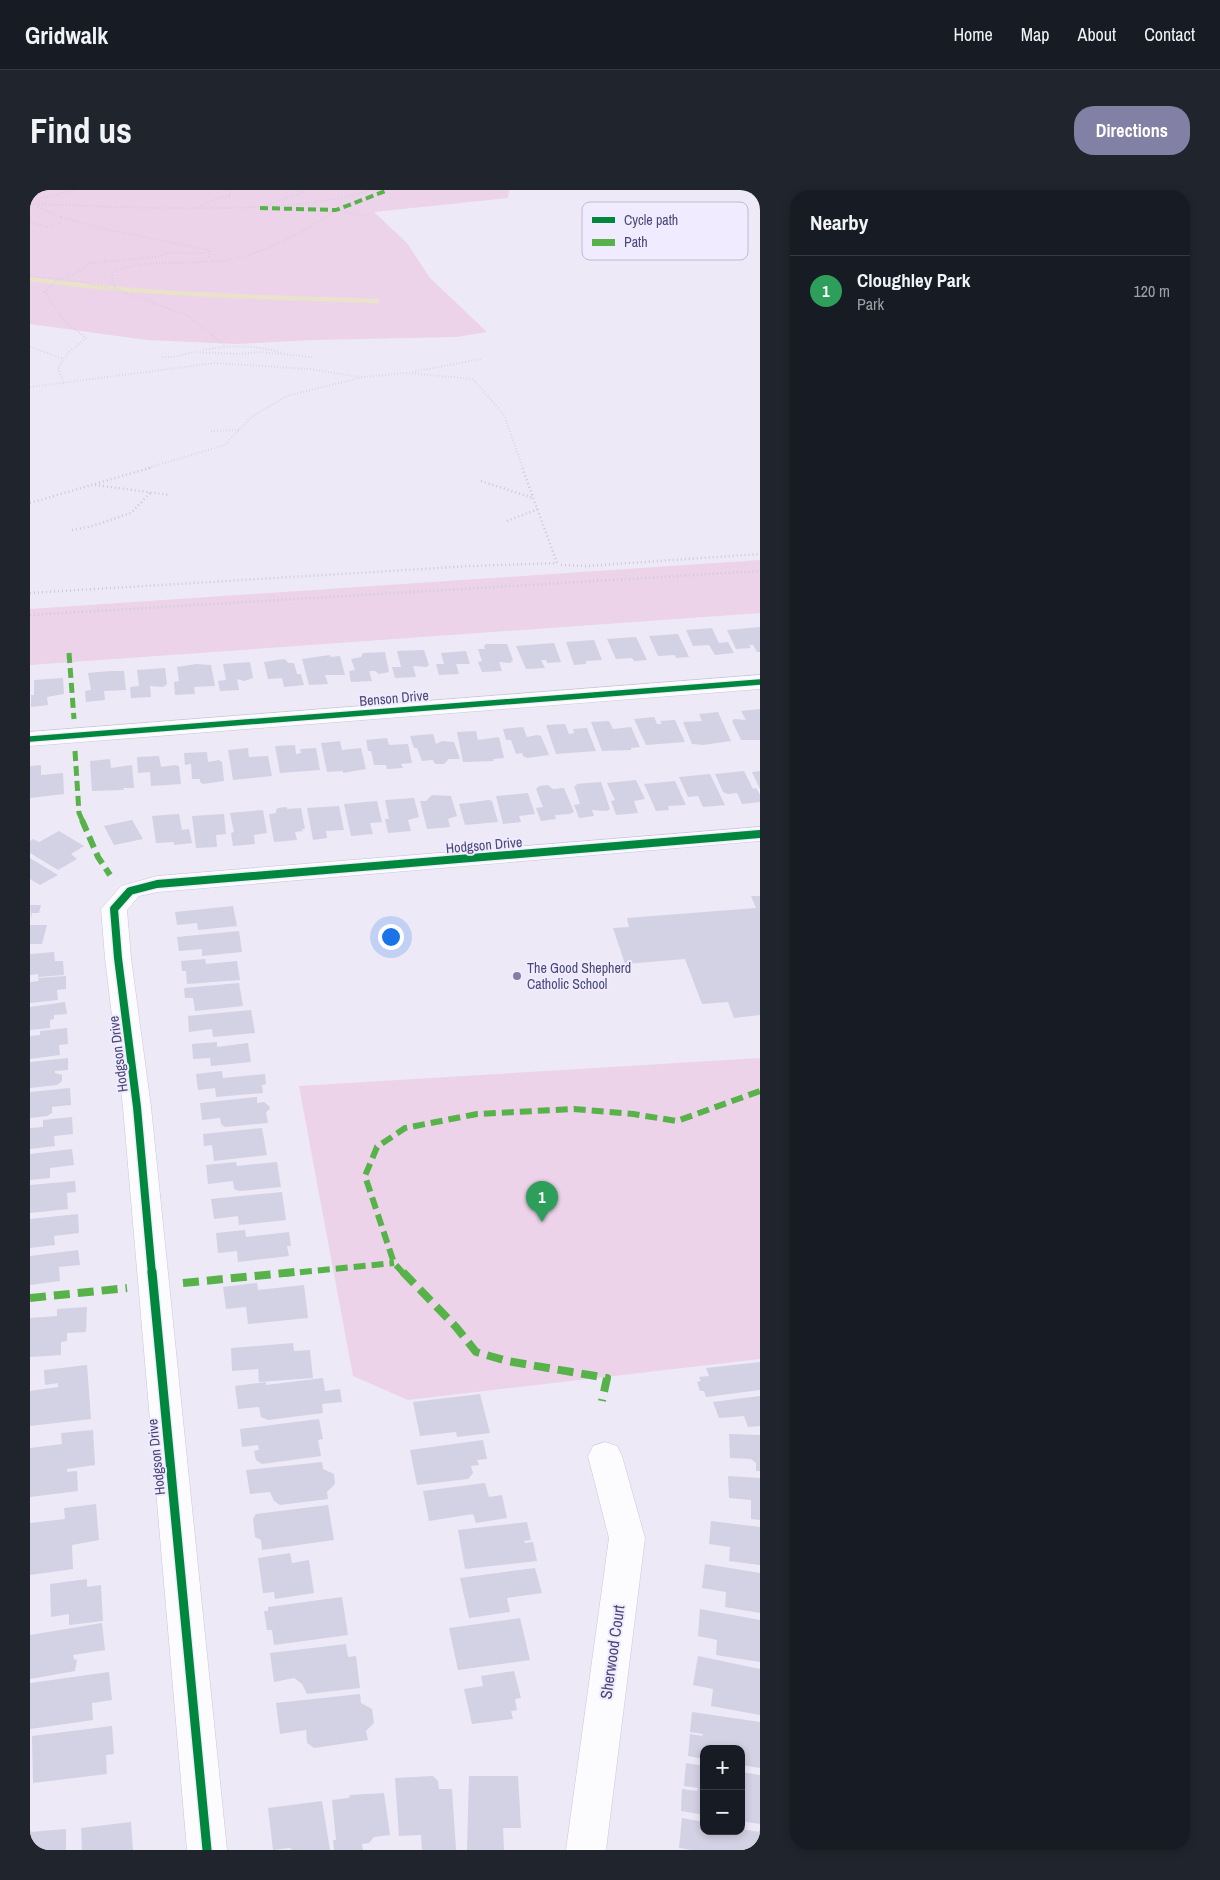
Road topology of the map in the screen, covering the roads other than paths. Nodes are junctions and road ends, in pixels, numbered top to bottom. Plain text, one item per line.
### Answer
1 (760, 682) edge
2 (30, 739) edge
3 (760, 834) edge
4 (605, 1456) dead end
5 (207, 1850) edge
6 (586, 1850) edge

1 - 2 street, Benson Drive
3 - 5 street, Hodgson Drive
4 - 6 street, Sherwood Court

